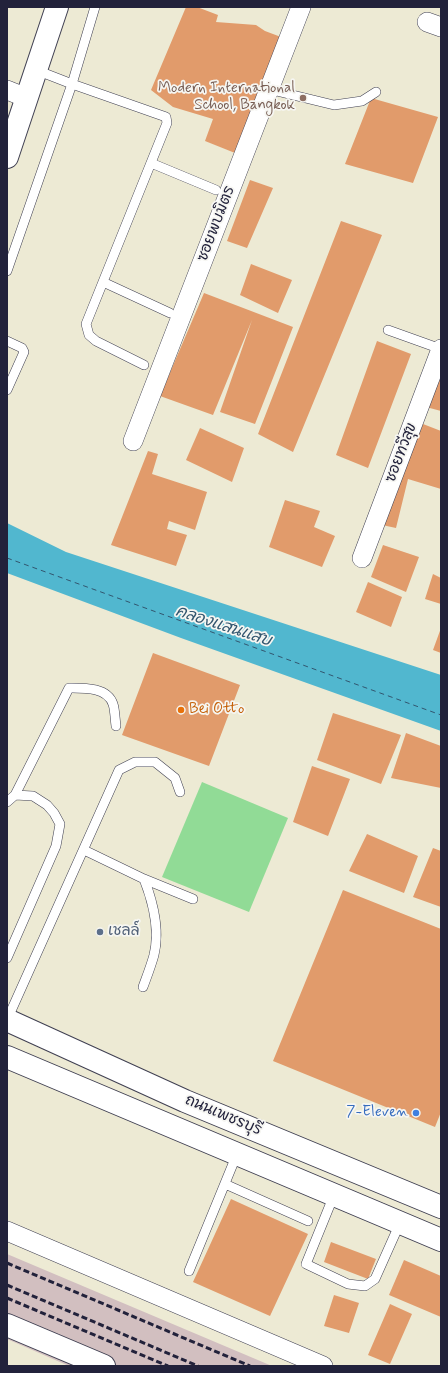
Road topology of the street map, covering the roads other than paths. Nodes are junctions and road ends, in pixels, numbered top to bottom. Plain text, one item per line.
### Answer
1 (57, 7) edge
2 (95, 7) edge
3 (301, 7) edge
4 (36, 70) junction
5 (72, 84) junction
6 (268, 89) junction
7 (376, 92) dead end
8 (17, 94) edge
9 (7, 157) edge
10 (151, 163) junction
11 (216, 190) dead end
12 (7, 271) edge
13 (103, 282) junction
14 (170, 313) dead end
15 (388, 330) dead end
16 (7, 341) edge
17 (441, 349) edge
18 (144, 365) dead end
19 (7, 390) edge
20 (133, 441) dead end
21 (362, 558) dead end
22 (116, 726) dead end
23 (180, 792) dead end
24 (15, 796) junction
25 (7, 802) edge
26 (84, 850) junction
27 (144, 879) junction
28 (193, 899) dead end
29 (7, 958) edge
30 (143, 987) dead end
31 (7, 1020) edge
32 (7, 1057) edge
33 (237, 1154) junction
34 (225, 1184) junction
35 (392, 1186) junction
36 (334, 1195) junction
37 (441, 1207) edge
38 (391, 1219) junction
39 (308, 1221) dead end
40 (7, 1231) edge
41 (441, 1240) edge
42 (189, 1271) dead end
43 (7, 1325) edge
44 (104, 1366) edge
45 (323, 1366) edge

1 - 4 main road
2 - 5 lane
3 - 6 street, ซอยพบมิตร
4 - 5 lane
4 - 8 main road
5 - 10 lane
5 - 12 lane
6 - 7 lane
6 - 20 street, ซอยพบมิตร
8 - 9 main road
10 - 11 lane
10 - 13 lane
13 - 14 lane
13 - 18 lane
15 - 17 lane
16 - 19 lane
17 - 21 street, ซอยทวีสุข
22 - 24 lane
23 - 26 lane
24 - 25 lane
24 - 29 lane
26 - 27 lane
26 - 31 lane
27 - 28 lane
27 - 30 lane
31 - 35 main road, ถนนเพชรบุรี
32 - 33 main road, ถนนเพชรบุรี
33 - 34 lane
33 - 36 main road, ถนนเพชรบุรี
34 - 39 lane
34 - 42 lane
35 - 37 main road, ถนนเพชรบุรี
35 - 38 main road
36 - 38 main road, ถนนเพชรบุรี
36 - 38 lane
38 - 41 main road, ถนนเพชรบุรี
40 - 45 street
43 - 44 main road

